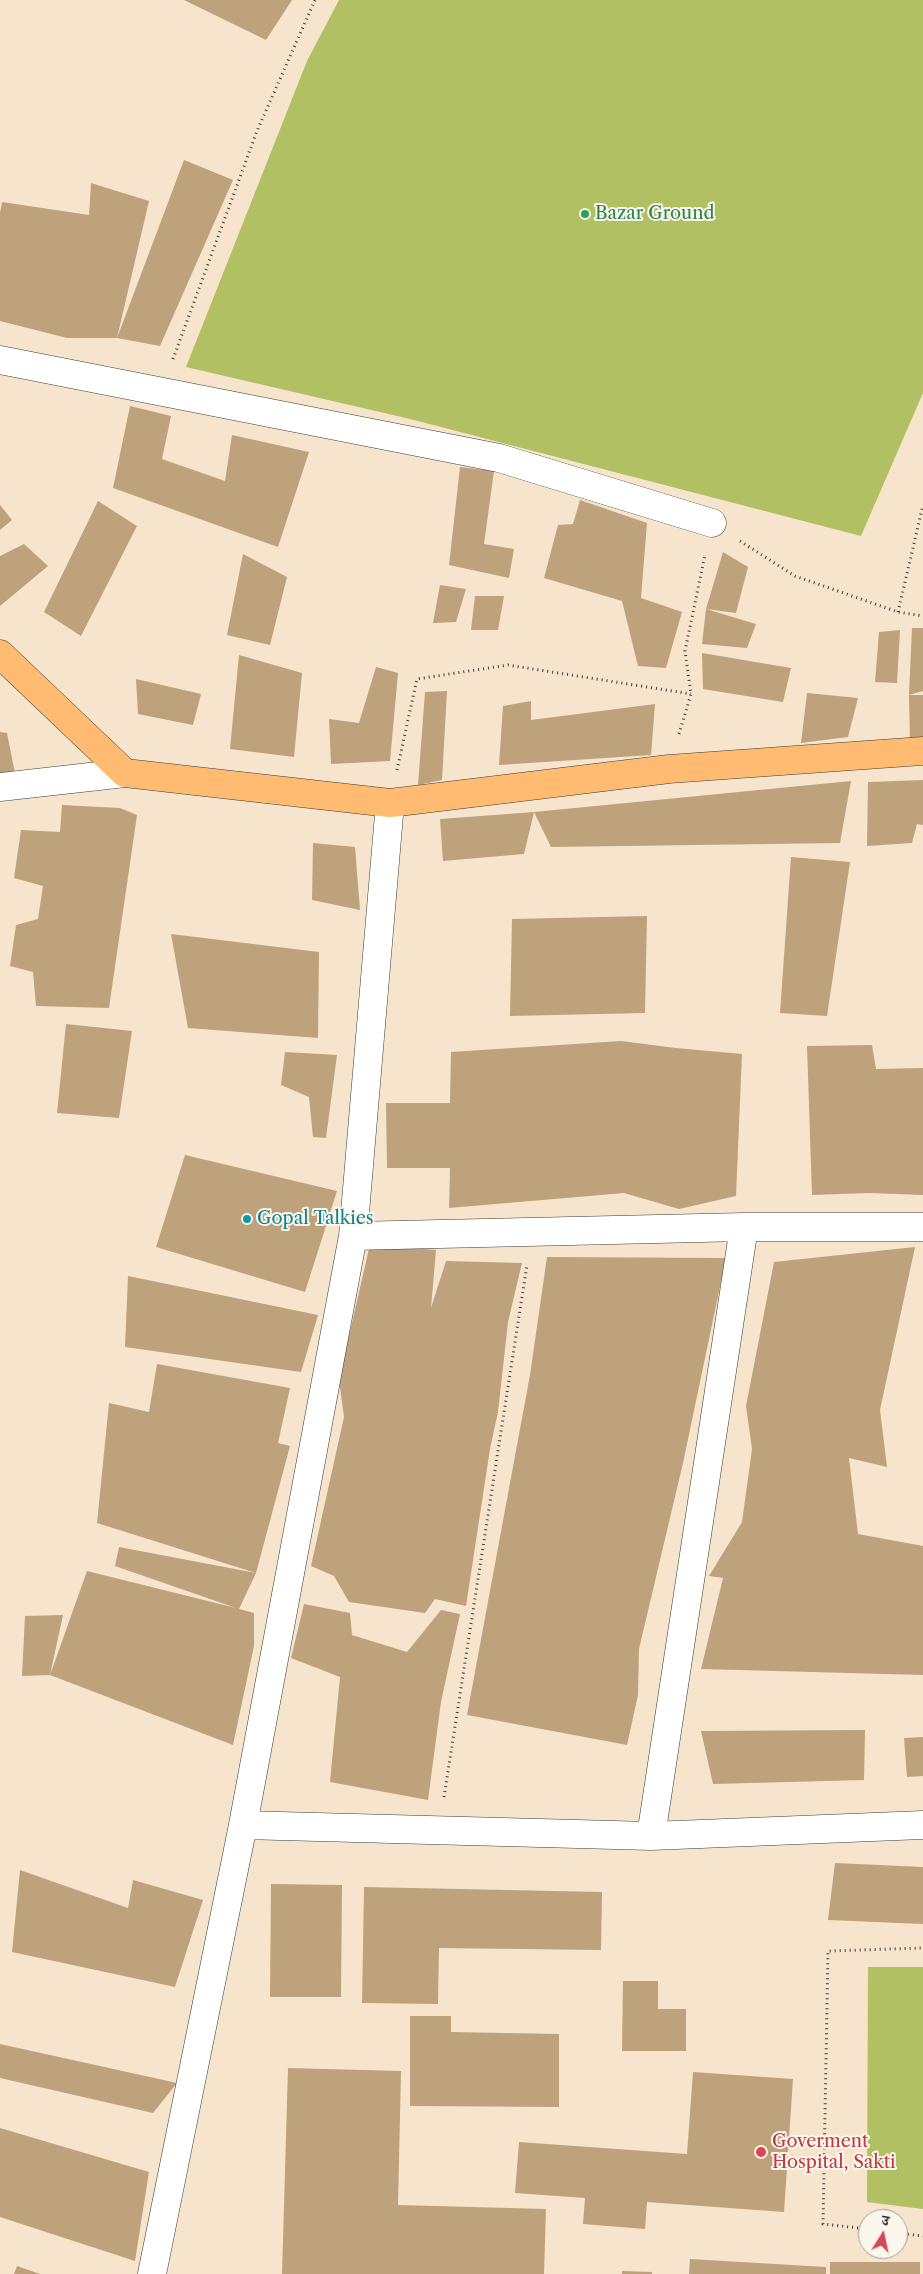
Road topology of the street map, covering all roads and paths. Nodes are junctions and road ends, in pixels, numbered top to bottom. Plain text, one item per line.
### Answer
1 (315, 0) edge
2 (0, 360) edge
3 (160, 392) junction
4 (923, 505) edge
5 (712, 523) junction
6 (898, 612) junction
7 (923, 616) edge
8 (0, 654) edge
9 (691, 694) junction
10 (923, 751) edge
11 (669, 769) junction
12 (125, 773) junction
13 (0, 787) edge
14 (390, 803) junction
15 (744, 1227) junction
16 (923, 1227) edge
17 (532, 1232) junction
18 (353, 1236) junction
19 (243, 1825) junction
20 (923, 1825) edge
21 (438, 1830) junction
22 (651, 1836) junction
23 (923, 1948) edge
24 (858, 2229) edge
25 (908, 2234) edge
26 (923, 2236) edge
27 (152, 2274) edge

1 - 3 path
2 - 3 street
3 - 5 street
4 - 6 path
5 - 6 path
5 - 9 path
6 - 7 path
8 - 12 main road
9 - 11 path
9 - 14 path
10 - 11 main road
11 - 14 main road
12 - 13 street
12 - 14 main road
14 - 18 street
15 - 16 street
15 - 17 street
15 - 22 street
17 - 18 street
17 - 21 path
18 - 19 street
19 - 21 street
19 - 27 street
20 - 22 street
21 - 22 street
23 - 24 path
25 - 26 path

